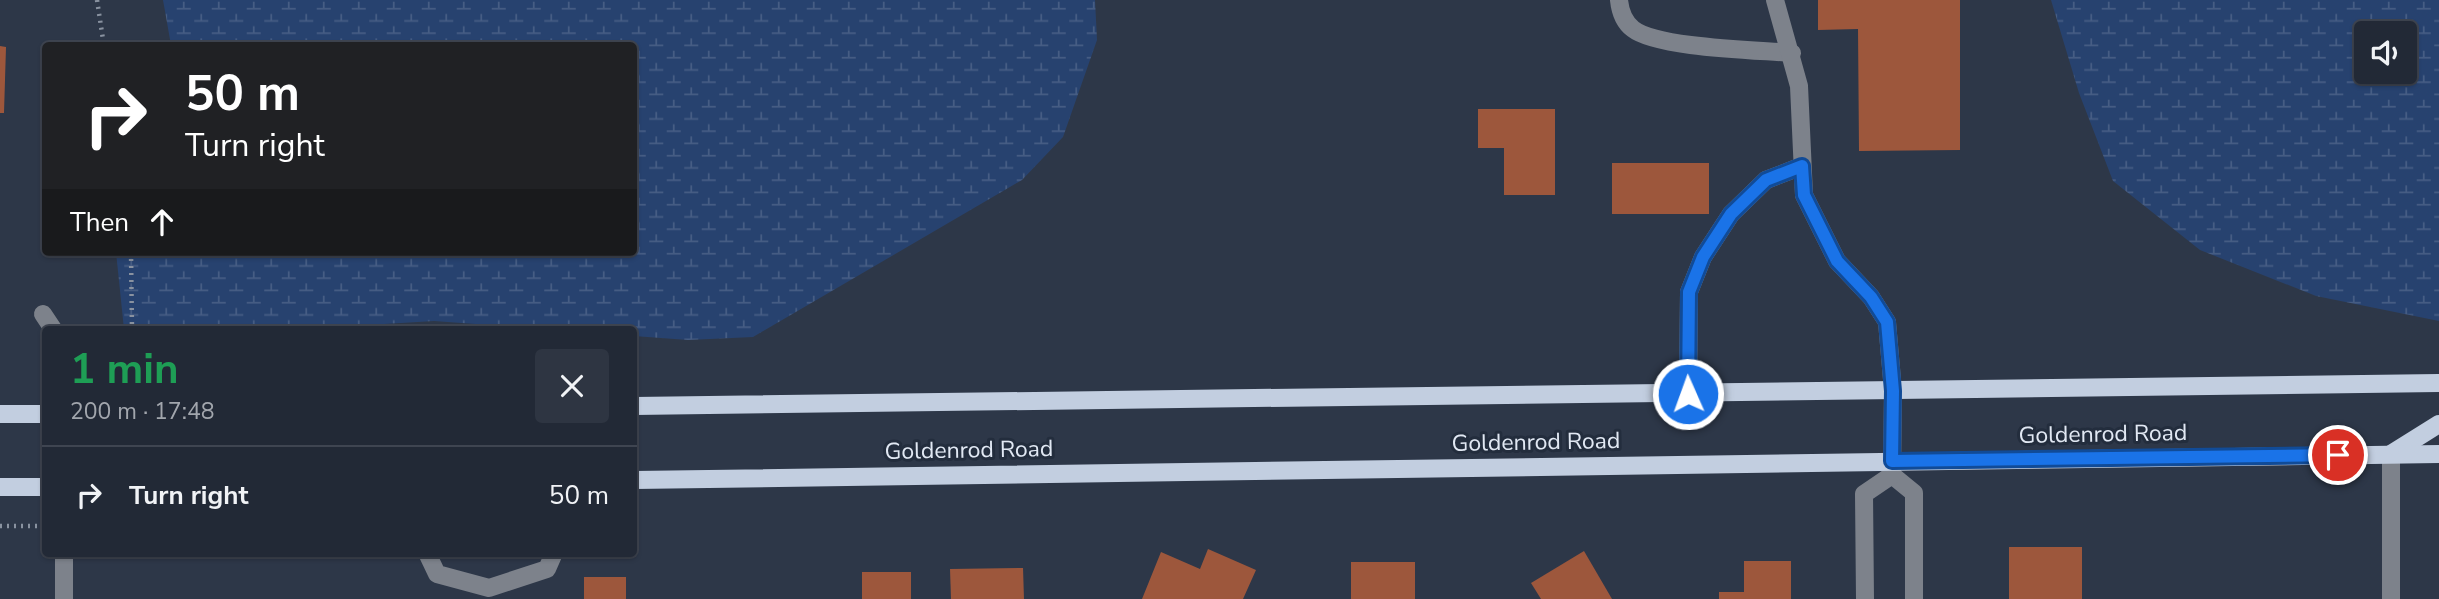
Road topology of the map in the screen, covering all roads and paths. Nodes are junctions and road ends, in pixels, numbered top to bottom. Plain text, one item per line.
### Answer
1 (97, 0) edge
2 (1619, 0) edge
3 (1775, 0) edge
4 (103, 42) edge
5 (1792, 53) junction
6 (1802, 166) junction
7 (131, 256) edge
8 (132, 326) edge
9 (2439, 383) edge
10 (1893, 391) junction
11 (1688, 394) junction
12 (637, 406) edge
13 (0, 414) edge
14 (42, 414) edge
15 (2439, 424) edge
16 (2391, 454) junction
17 (2439, 454) edge
18 (1892, 468) junction
19 (637, 480) edge
20 (0, 487) edge
21 (42, 487) edge
22 (0, 526) edge
23 (42, 526) edge
24 (64, 557) edge
25 (429, 557) edge
26 (552, 557) edge
27 (64, 599) edge
28 (1865, 599) edge
29 (1914, 599) edge
30 (2391, 599) edge

1 - 4 path
2 - 5 street
3 - 5 street
5 - 6 street
6 - 10 street
6 - 11 street
7 - 8 path
9 - 10 main road, Goldenrod Road
10 - 11 main road, Goldenrod Road
10 - 18 street
11 - 12 main road, Goldenrod Road
13 - 14 main road
15 - 16 main road
16 - 17 main road, Goldenrod Road
16 - 18 main road, Goldenrod Road
16 - 30 street
18 - 19 main road, Goldenrod Road
18 - 28 street
18 - 29 street
20 - 21 main road
22 - 23 path
24 - 27 street
25 - 26 street

